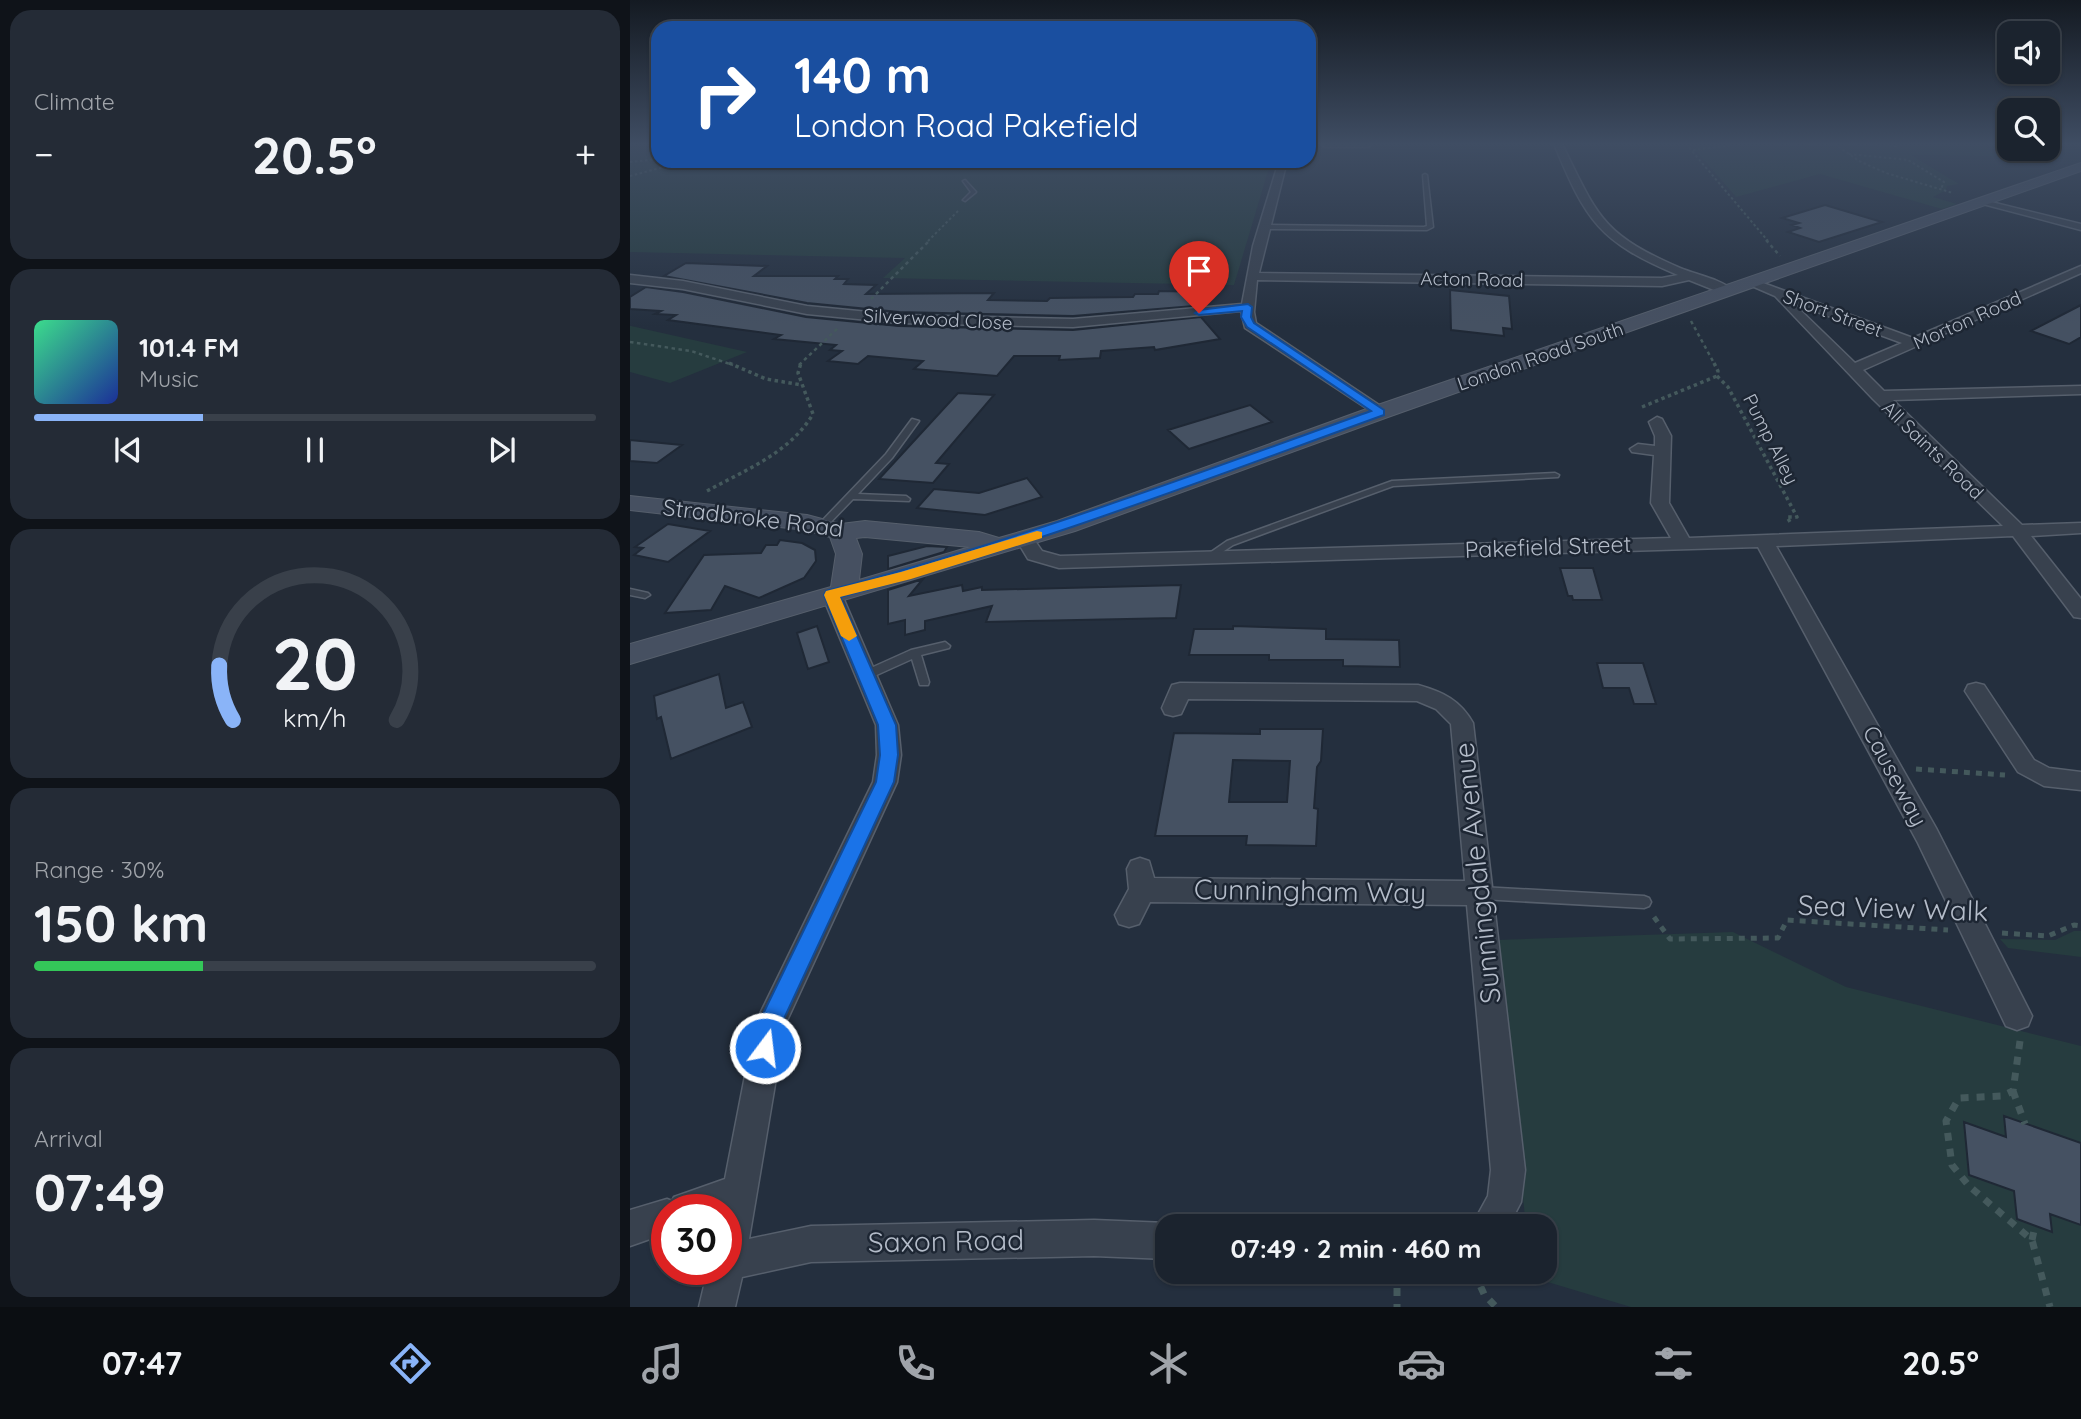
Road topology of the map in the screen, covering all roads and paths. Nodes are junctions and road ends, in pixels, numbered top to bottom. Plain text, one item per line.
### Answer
1 (962, 205) edge
2 (1272, 205) edge
3 (1428, 205) edge
4 (1588, 205) edge
5 (1738, 205) edge
6 (1972, 205) edge
7 (1997, 205) edge
8 (1266, 227) junction
9 (2081, 228) edge
10 (1791, 268) junction
11 (2081, 269) edge
12 (1252, 276) junction
13 (1691, 276) junction
14 (630, 279) edge
15 (1751, 283) junction
16 (1728, 291) junction
17 (1780, 293) junction
18 (1680, 306) junction
19 (1248, 307) junction
20 (852, 315) junction
21 (630, 342) edge
22 (1914, 343) junction
23 (1852, 370) junction
24 (1717, 376) junction
25 (802, 385) junction
26 (2081, 390) edge
27 (1878, 396) junction
28 (1642, 407) dead end
29 (1380, 412) junction
30 (915, 421) dead end
31 (1657, 422) dead end
32 (1638, 449) dead end
33 (1662, 452) junction
34 (1555, 475) dead end
35 (851, 496) junction
36 (906, 499) dead end
37 (630, 503) edge
38 (677, 510) junction
39 (1797, 517) dead end
40 (2081, 528) edge
41 (831, 529) junction
42 (2018, 531) junction
43 (1025, 539) junction
44 (1764, 541) junction
45 (1683, 543) junction
46 (999, 547) junction
47 (1205, 560) junction
48 (630, 592) edge
49 (838, 593) junction
50 (645, 595) dead end
51 (2081, 612) edge
52 (945, 646) dead end
53 (915, 653) junction
54 (630, 654) edge
55 (866, 675) junction
56 (924, 682) dead end
57 (1178, 691) dead end
58 (1976, 691) dead end
59 (1892, 768) junction
60 (2044, 777) junction
61 (2081, 781) edge
62 (1478, 893) junction
63 (1644, 902) joint
64 (1129, 915) dead end
65 (2081, 926) edge
66 (1978, 931) junction
67 (2017, 1016) joint
68 (2013, 1091) junction
69 (2025, 1124) dead end
70 (738, 1192) joint
71 (732, 1194) edge
72 (1496, 1214) edge
73 (651, 1221) edge
74 (2035, 1226) dead end
75 (630, 1228) edge
76 (2032, 1240) junction
77 (1155, 1241) edge
78 (742, 1262) edge
79 (1397, 1284) edge
80 (1480, 1284) edge
81 (722, 1285) edge
82 (717, 1307) edge
83 (1398, 1307) edge
84 (1496, 1307) edge
85 (2050, 1307) edge

1 - 20 path
2 - 8 street
3 - 8 lane
4 - 13 street
5 - 10 path
6 - 10 main road, London Road South
7 - 9 street
8 - 12 street
10 - 15 main road, London Road South
11 - 22 street, Morton Road
12 - 13 street, Acton Road
12 - 19 street
13 - 16 street
14 - 20 street, Silverwood Close
15 - 16 main road, London Road South
15 - 17 street, Short Street
16 - 18 main road, London Road South
17 - 22 street, Short Street
17 - 23 street, All Saints Road
18 - 24 path, Pump Alley
18 - 29 main road, London Road South
19 - 20 street, Silverwood Close
19 - 29 street
20 - 25 path
21 - 25 path
22 - 23 street, Morton Road
23 - 27 street, All Saints Road
24 - 28 path
24 - 39 path, Pump Alley
25 - 38 path
26 - 27 street
27 - 42 street, All Saints Road
29 - 43 main road, London Road South
30 - 35 lane
31 - 33 street
32 - 33 street
33 - 45 street
34 - 47 lane
35 - 36 lane
35 - 41 lane
37 - 38 main road, Stradbroke Road
38 - 41 main road, Stradbroke Road
40 - 42 street, Pakefield Street
41 - 46 main road, Stradbroke Road
41 - 49 main road
42 - 44 street, Pakefield Street
42 - 51 street, All Saints Road
43 - 46 main road, London Road South
43 - 47 street, Pakefield Street
44 - 45 street, Pakefield Street
44 - 59 street, Causeway
45 - 47 street, Pakefield Street
46 - 49 main road, London Road South
48 - 50 lane
49 - 54 main road, London Road South
49 - 55 street
52 - 53 lane
53 - 55 lane
53 - 56 lane
55 - 70 street
57 - 62 street, Sunningdale Avenue
58 - 60 street
59 - 60 path
59 - 66 street, Causeway
60 - 61 street
62 - 63 lane
62 - 64 street, Cunningham Way
62 - 72 street, Sunningdale Avenue
63 - 66 path, Sea View Walk
65 - 66 path, Sea View Walk
66 - 67 street, Causeway
67 - 68 path
68 - 69 path
68 - 76 path
70 - 71 street
73 - 75 street
74 - 76 path
76 - 85 path
77 - 78 street, Saxon Road
79 - 83 path
80 - 84 path
81 - 82 street

